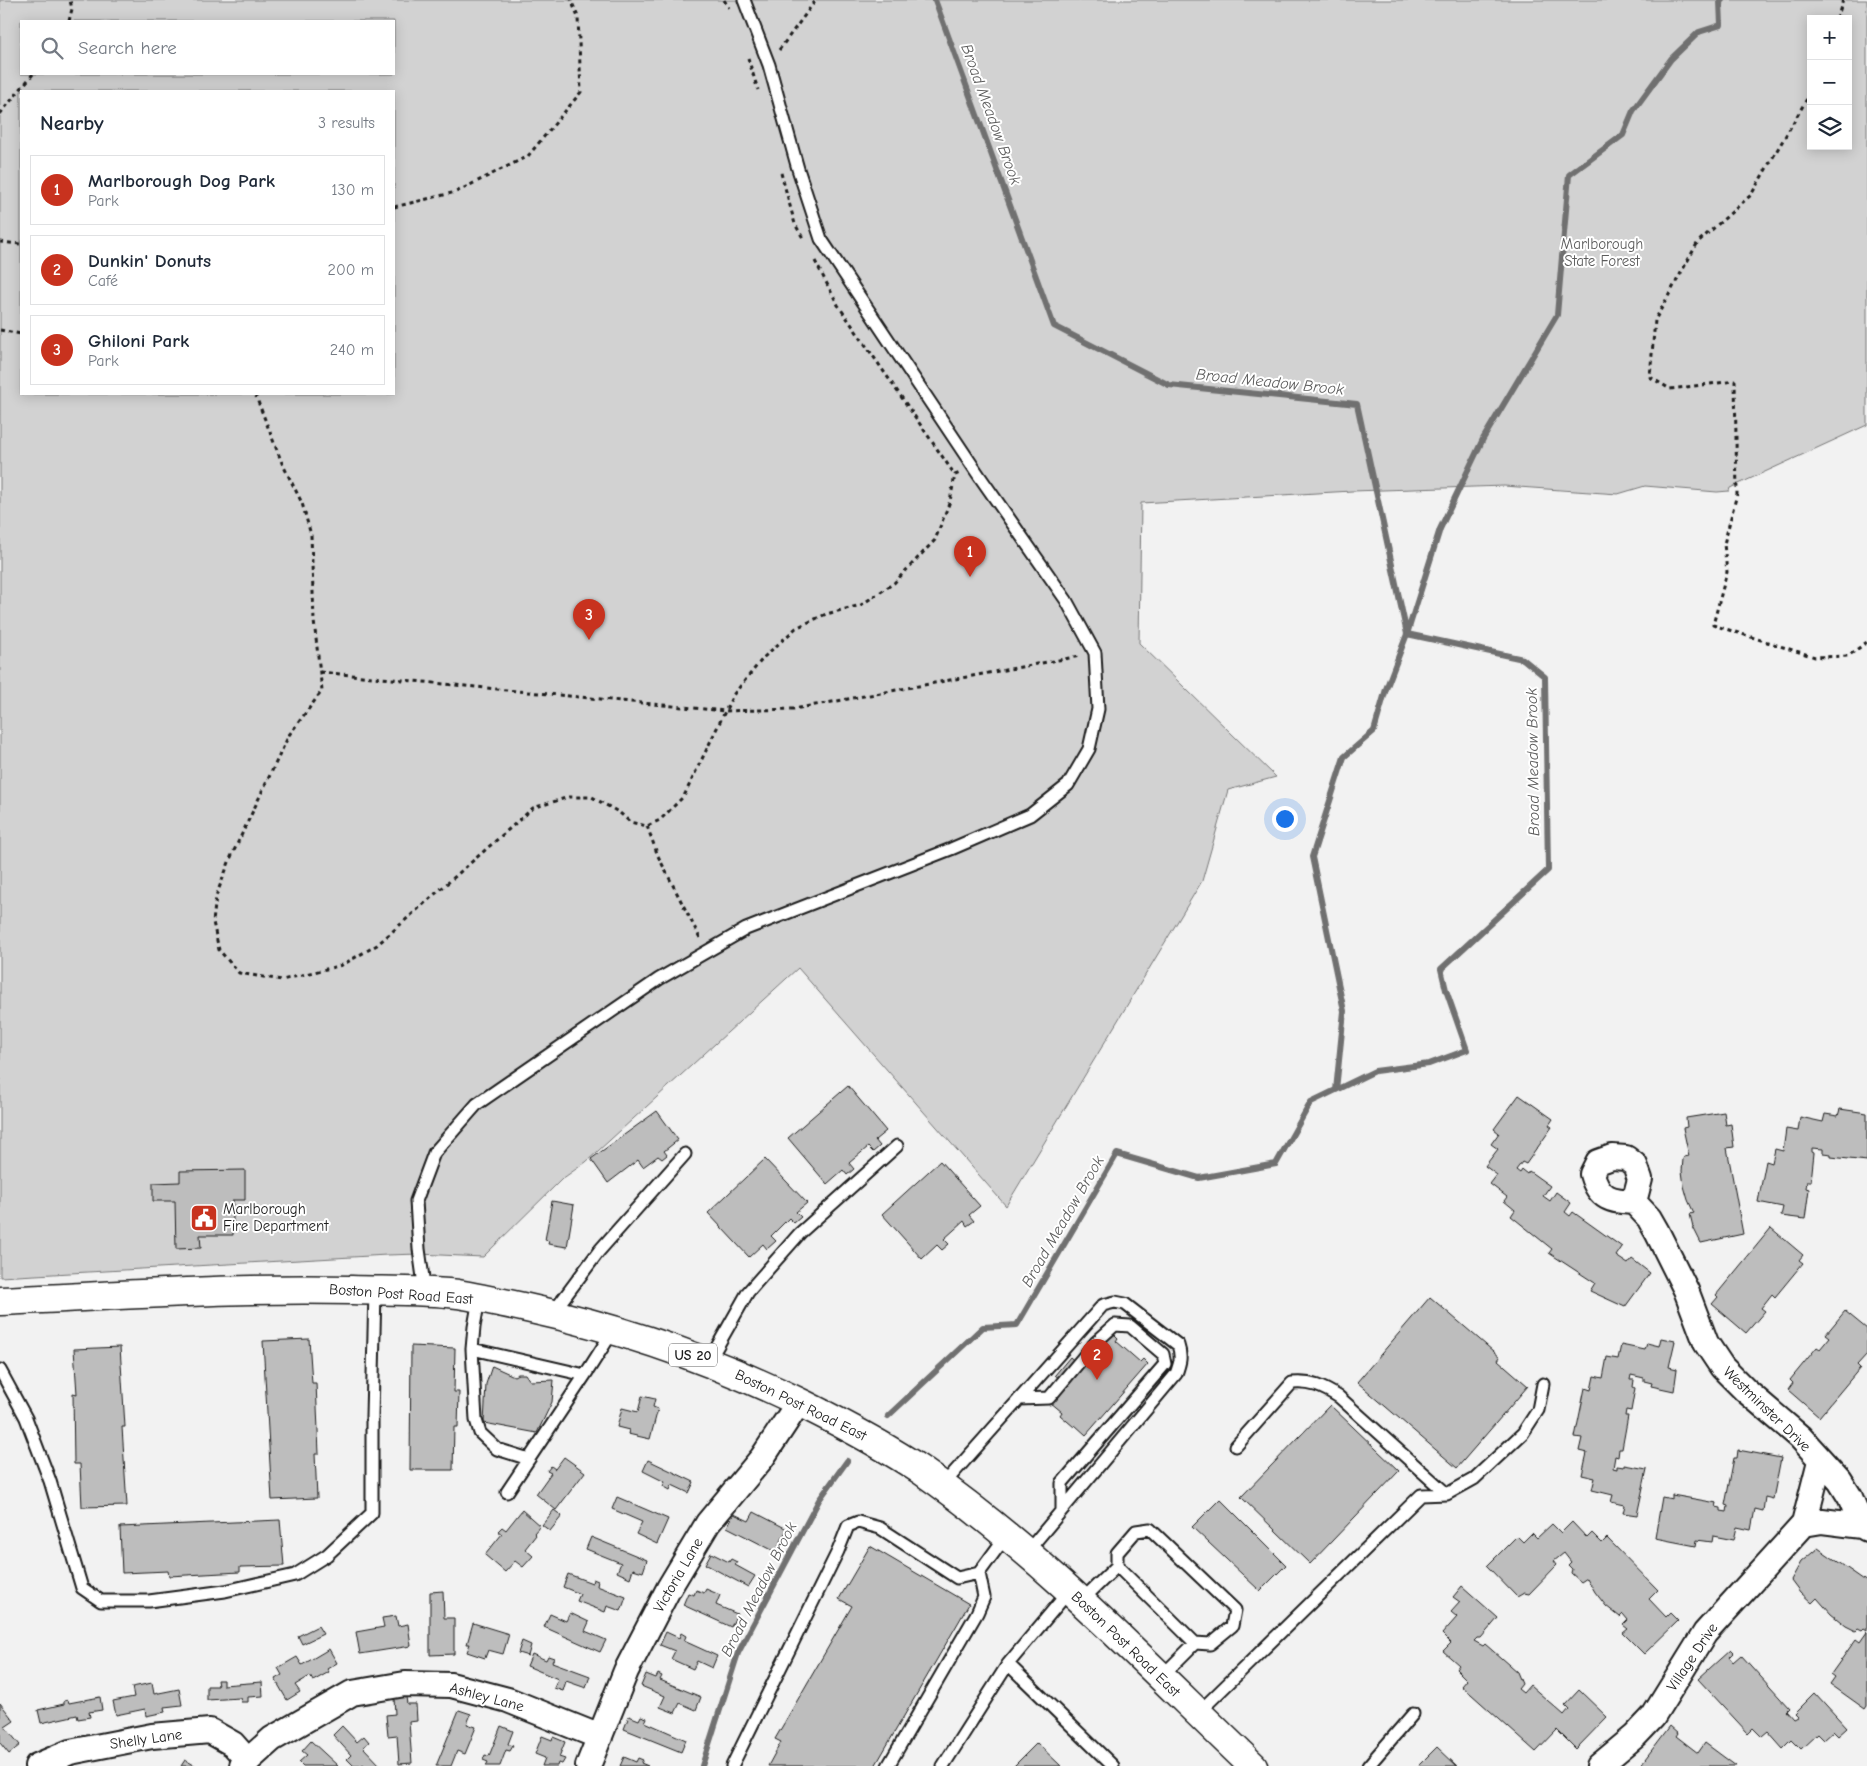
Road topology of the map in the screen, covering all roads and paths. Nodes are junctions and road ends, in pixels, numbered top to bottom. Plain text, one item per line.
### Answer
1 (70, 0) edge
2 (571, 0) edge
3 (744, 0) edge
4 (816, 0) edge
5 (1843, 0) edge
6 (1838, 15) edge
7 (69, 20) edge
8 (769, 65) junction
9 (33, 75) edge
10 (20, 90) edge
11 (20, 90) edge
12 (1807, 99) edge
13 (0, 114) edge
14 (395, 207) edge
15 (0, 242) edge
16 (20, 244) edge
17 (0, 330) edge
18 (20, 334) edge
19 (255, 395) edge
20 (975, 469) junction
21 (1867, 642) edge
22 (1094, 653) junction
23 (320, 672) junction
24 (726, 711) junction
25 (648, 826) junction
26 (706, 952) junction
27 (897, 1146) dead end
28 (685, 1154) dead end
29 (1634, 1202) dead end
30 (375, 1290) junction
31 (425, 1292) junction
32 (479, 1299) junction
33 (0, 1301) edge
34 (552, 1314) junction
35 (614, 1329) junction
36 (472, 1349) junction
37 (709, 1361) junction
38 (0, 1370) edge
39 (585, 1375) junction
40 (1543, 1384) dead end
41 (1019, 1399) junction
42 (799, 1402) junction
43 (1236, 1446) dead end
44 (529, 1459) junction
45 (1820, 1461) junction
46 (942, 1486) junction
47 (507, 1492) dead end
48 (1447, 1494) junction
49 (1062, 1510) junction
50 (1804, 1524) junction
51 (1864, 1527) edge
52 (1016, 1544) junction
53 (1117, 1566) junction
54 (979, 1573) junction
55 (1076, 1595) junction
56 (1195, 1643) junction
57 (1008, 1664) junction
58 (1162, 1676) junction
59 (1198, 1713) junction
60 (1413, 1714) dead end
61 (600, 1737) junction
62 (245, 1763) edge
63 (37, 1766) edge
64 (588, 1766) edge
65 (732, 1766) edge
66 (888, 1766) edge
67 (943, 1766) edge
68 (1113, 1766) edge
69 (1253, 1766) edge
70 (1368, 1766) edge
71 (1599, 1766) edge

1 - 7 path
2 - 14 path
3 - 8 lane
4 - 8 path
5 - 6 path
8 - 20 lane
9 - 10 path
11 - 13 path
12 - 21 path
15 - 16 path
17 - 18 path
19 - 23 path
20 - 22 lane
20 - 24 path
22 - 24 path
22 - 26 lane
23 - 24 path
23 - 25 path
24 - 25 path
25 - 26 path
26 - 31 lane
27 - 37 lane
28 - 34 lane
29 - 45 street, Westminster Drive
30 - 31 main road, Boston Post Road East / US 20
30 - 33 main road, Boston Post Road East / US 20
30 - 38 lane
31 - 32 main road, Boston Post Road East / US 20
32 - 34 main road, Boston Post Road East / US 20
32 - 36 lane
34 - 35 main road, Boston Post Road East / US 20
35 - 37 main road, Boston Post Road East / US 20
35 - 39 lane
36 - 39 lane
36 - 44 lane
37 - 42 main road, Boston Post Road East / US 20
39 - 44 lane
40 - 48 lane
41 - 46 lane
41 - 49 lane
41 - 49 lane
42 - 46 main road, Boston Post Road East / US 20
42 - 61 street, Victoria Lane
43 - 48 lane
44 - 47 lane
45 - 50 street, Village Drive
45 - 51 street, Westminster Drive
46 - 52 main road, Boston Post Road East / US 20
48 - 59 lane
49 - 52 lane
50 - 51 street
50 - 71 street, Village Drive
52 - 54 lane
52 - 55 main road, Boston Post Road East / US 20
53 - 55 lane
53 - 56 lane
53 - 56 lane
54 - 65 lane
54 - 66 lane
55 - 57 lane
55 - 58 main road, Boston Post Road East / US 20
56 - 58 lane
57 - 67 lane
57 - 68 lane
58 - 59 main road, Boston Post Road East / US 20
59 - 69 main road, Boston Post Road East / US 20
60 - 70 lane
61 - 62 street, Ashley Lane
61 - 64 street, Victoria Lane
62 - 63 street, Shelly Lane

